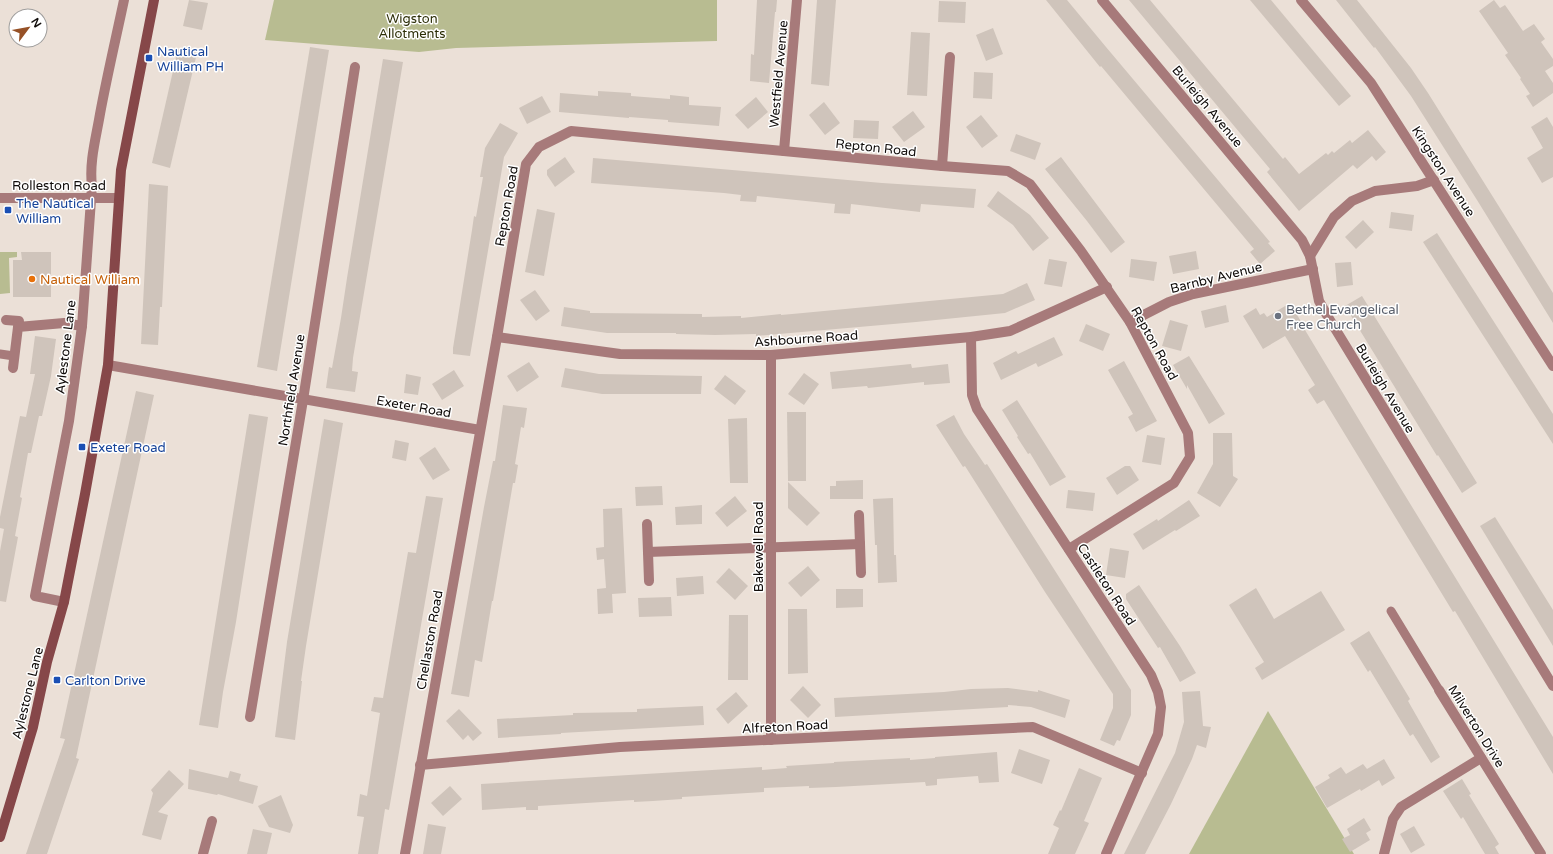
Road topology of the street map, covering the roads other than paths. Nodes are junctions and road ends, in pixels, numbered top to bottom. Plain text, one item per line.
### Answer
1 (124, 0) edge
2 (154, 0) edge
3 (797, 0) edge
4 (1102, 0) edge
5 (1301, 0) edge
6 (950, 57) dead end
7 (355, 67) dead end
8 (784, 150) junction
9 (942, 166) junction
10 (1434, 180) junction
11 (0, 198) edge
12 (91, 198) junction
13 (119, 198) junction
14 (1310, 256) junction
15 (1313, 269) junction
16 (1106, 287) junction
17 (6, 320) dead end
18 (1130, 322) junction
19 (82, 326) junction
20 (18, 327) junction
21 (497, 337) junction
22 (971, 337) junction
23 (0, 354) edge
24 (771, 355) junction
25 (14, 356) junction
26 (108, 365) junction
27 (1553, 366) edge
28 (13, 368) dead end
29 (303, 400) junction
30 (480, 430) junction
31 (859, 515) dead end
32 (647, 524) dead end
33 (860, 544) junction
34 (772, 548) junction
35 (1069, 549) junction
36 (648, 552) junction
37 (861, 573) dead end
38 (649, 582) dead end
39 (64, 602) junction
40 (1391, 611) dead end
41 (1553, 686) edge
42 (1439, 690) joint
43 (250, 717) dead end
44 (771, 740) junction
45 (1481, 758) junction
46 (420, 765) junction
47 (1142, 773) junction
48 (212, 821) dead end
49 (0, 837) edge
50 (204, 854) edge
51 (405, 854) edge
52 (1106, 854) edge
53 (1384, 854) edge
54 (1541, 854) edge

1 - 12 street, Aylestone Lane
2 - 13 main road, Aylestone Lane
3 - 8 street, Westfield Avenue
4 - 14 street, Burleigh Avenue
5 - 10 street, Kingston Avenue
6 - 9 street
7 - 29 street, Northfield Avenue
8 - 9 street, Repton Road
8 - 21 street, Repton Road
9 - 16 street, Repton Road
10 - 14 street
10 - 27 street, Kingston Avenue
11 - 12 street, Rolleston Road
12 - 13 street, Rolleston Road
12 - 19 street, Aylestone Lane
13 - 26 main road, Aylestone Lane
14 - 15 street, Burleigh Avenue
15 - 18 street, Barnby Avenue
15 - 41 street, Burleigh Avenue
16 - 18 street, Repton Road
16 - 22 street, Ashbourne Road
17 - 20 street
18 - 35 street, Repton Road
19 - 20 street
19 - 39 street, Aylestone Lane
20 - 25 street
21 - 24 street, Ashbourne Road
21 - 30 street, Repton Road
22 - 24 street, Ashbourne Road
22 - 35 street, Castleton Road
23 - 25 lane
24 - 34 street, Bakewell Road
25 - 28 street
26 - 29 street, Exeter Road
26 - 39 main road, Aylestone Lane
29 - 30 street, Exeter Road
29 - 43 street, Northfield Avenue
30 - 46 street, Chellaston Road
31 - 33 street
32 - 36 street
33 - 34 street
33 - 37 street
34 - 36 street
34 - 44 street, Bakewell Road
35 - 47 street, Castleton Road
36 - 38 street
39 - 49 main road, Aylestone Lane
40 - 42 lane, Milverton Drive
42 - 45 street, Milverton Drive
44 - 46 street, Alfreton Road
44 - 47 street, Alfreton Road
45 - 53 street
45 - 54 street, Milverton Drive
46 - 51 street, Chellaston Road
47 - 52 street, Castleton Road
48 - 50 street

